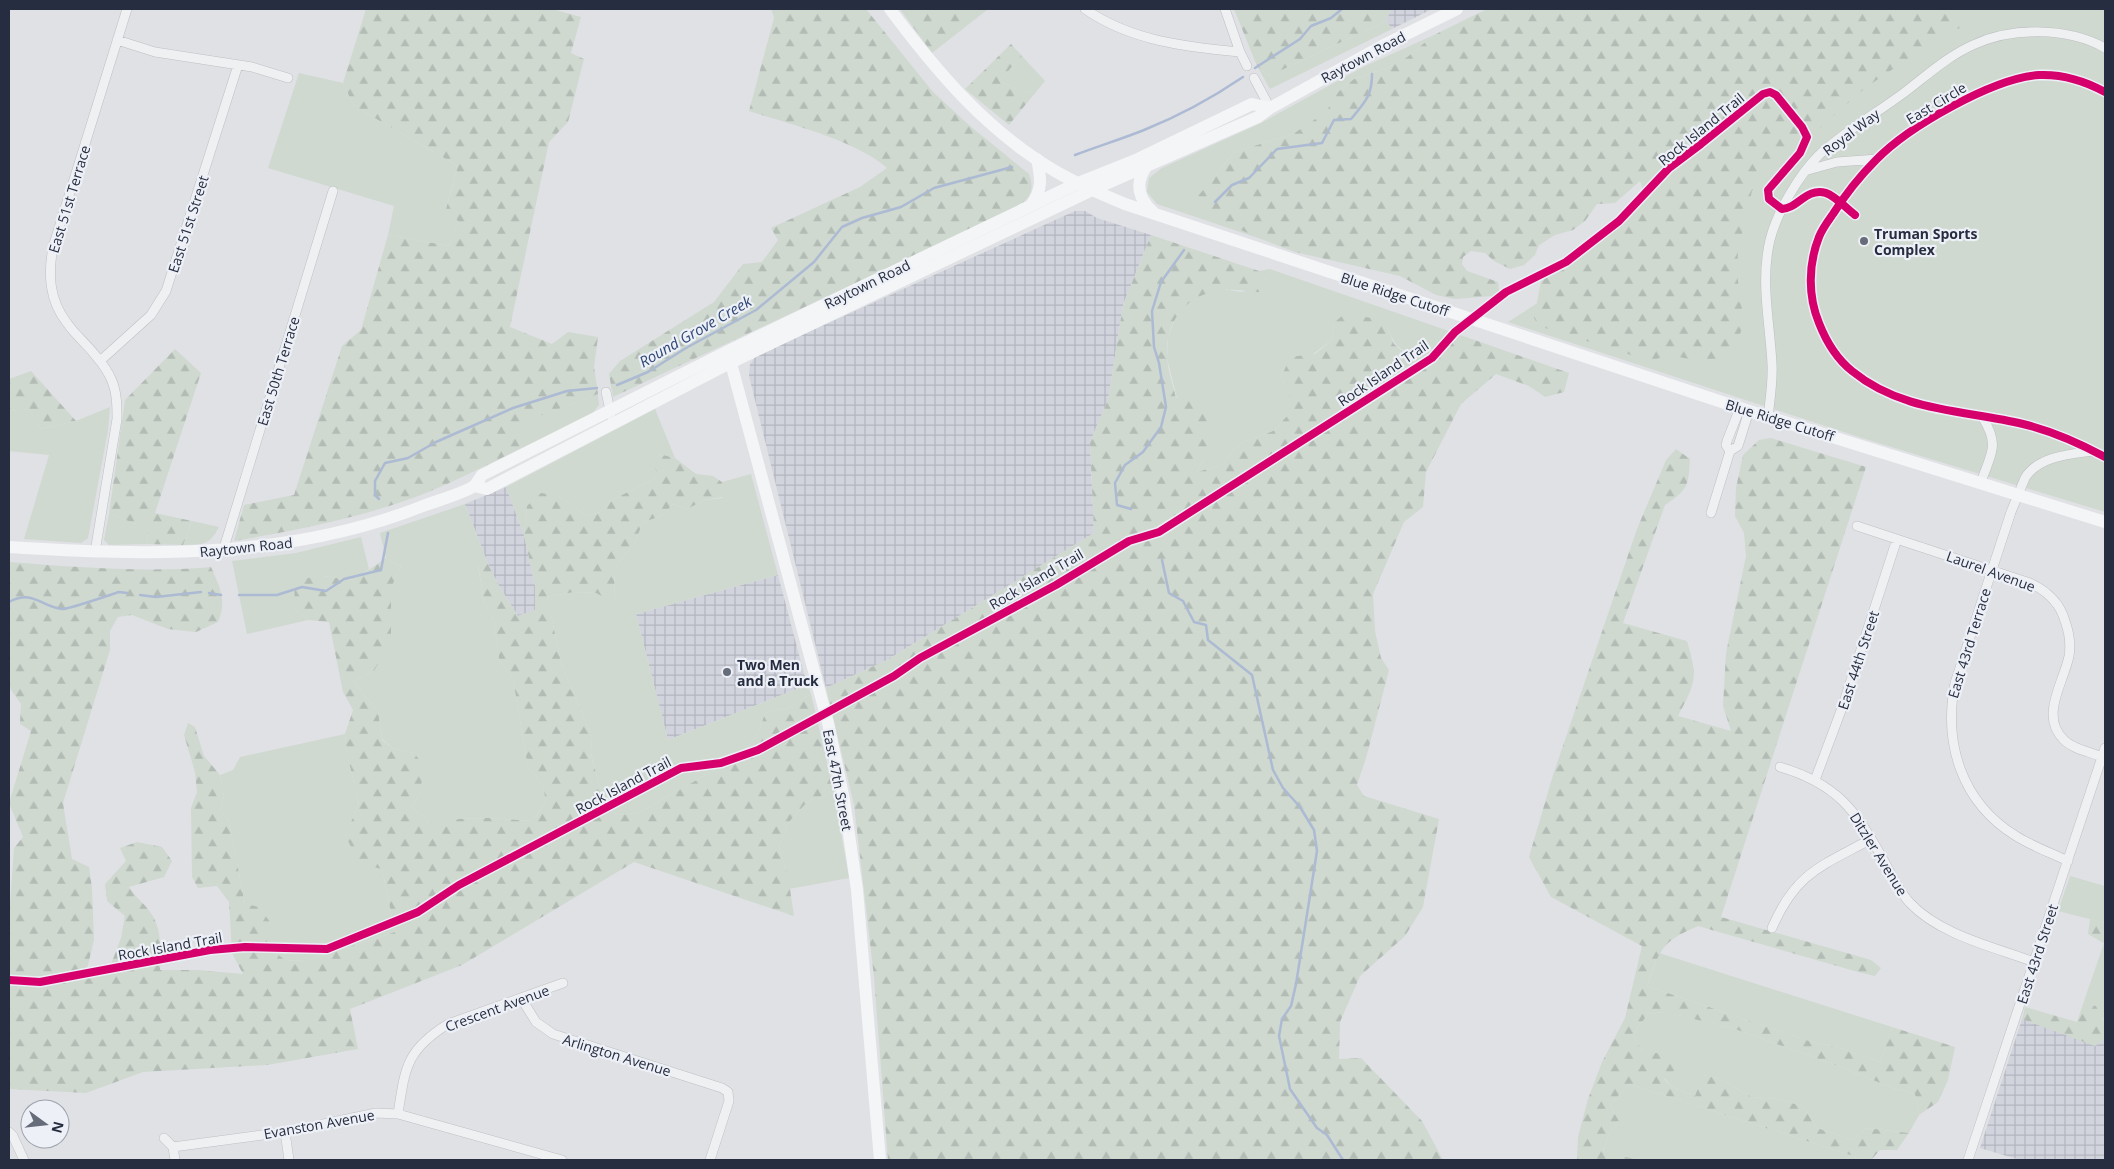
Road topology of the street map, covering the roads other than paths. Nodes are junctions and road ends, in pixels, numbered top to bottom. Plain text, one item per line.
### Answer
1 (127, 9) edge
2 (890, 9) edge
3 (1085, 9) edge
4 (1226, 9) edge
5 (1457, 9) edge
6 (117, 40) junction
7 (2105, 48) edge
8 (1240, 52) junction
9 (238, 65) junction
10 (1247, 66) dead end
11 (288, 78) dead end
12 (1254, 78) dead end
13 (2105, 92) edge
14 (1270, 108) junction
15 (1037, 159) junction
16 (1878, 159) junction
17 (1146, 167) junction
18 (1808, 170) junction
19 (1078, 183) junction
20 (1092, 190) junction
21 (333, 191) dead end
22 (1031, 205) junction
23 (1154, 213) junction
24 (730, 356) junction
25 (100, 361) junction
26 (606, 392) dead end
27 (1744, 409) junction
28 (610, 410) junction
29 (1768, 417) junction
30 (1983, 418) junction
31 (613, 424) junction
32 (2093, 451) junction
33 (2105, 458) edge
34 (1981, 482) junction
35 (474, 486) junction
36 (2018, 494) junction
37 (1711, 513) dead end
38 (2105, 522) edge
39 (1858, 526) dead end
40 (1897, 539) junction
41 (9, 547) edge
42 (223, 551) junction
43 (95, 552) junction
44 (1992, 569) junction
45 (2104, 752) edge
46 (1780, 767) dead end
47 (1815, 780) junction
48 (1871, 838) junction
49 (2068, 861) junction
50 (1772, 928) dead end
51 (2034, 962) junction
52 (563, 983) dead end
53 (521, 998) junction
54 (398, 1114) junction
55 (9, 1132) edge
56 (286, 1132) junction
57 (164, 1138) dead end
58 (173, 1147) junction
59 (24, 1160) edge
60 (175, 1160) edge
61 (289, 1160) edge
62 (562, 1160) edge
63 (710, 1160) edge
64 (880, 1160) edge
65 (1968, 1160) edge

1 - 6 street, East 51st Terrace
2 - 15 main road, Blue Ridge Cutoff
3 - 8 street
4 - 8 street
5 - 14 main road, Raytown Road
6 - 9 street
6 - 25 street, East 51st Terrace
7 - 18 street, Royal Way
8 - 10 street
9 - 11 street
9 - 25 street, East 51st Street
12 - 14 street
13 - 16 street, East Circle
14 - 17 main road, Raytown Road
14 - 19 main road, Raytown Road
15 - 19 main road, Blue Ridge Cutoff
15 - 22 main road
16 - 18 street
16 - 30 street, East Circle
17 - 20 main road, Raytown Road
17 - 23 main road
18 - 29 street, Royal Way
19 - 20 main road, Blue Ridge Cutoff
19 - 22 main road, Raytown Road
20 - 23 main road, Blue Ridge Cutoff
20 - 24 main road, Raytown Road
21 - 42 street, East 50th Terrace
22 - 24 main road, Raytown Road
23 - 27 main road, Blue Ridge Cutoff
24 - 28 main road, Raytown Road
24 - 31 main road, Raytown Road
24 - 64 main road, East 47th Street
25 - 43 street, East 51st Terrace
26 - 28 street
27 - 29 main road, Blue Ridge Cutoff
27 - 37 street
28 - 31 street
28 - 35 main road, Raytown Road
29 - 34 main road, Blue Ridge Cutoff
30 - 32 street, East Circle
30 - 34 street
31 - 35 main road, Raytown Road
32 - 33 street, East Circle
32 - 36 street
34 - 36 main road, Blue Ridge Cutoff
35 - 42 main road, Raytown Road
36 - 38 main road, Blue Ridge Cutoff
36 - 44 street, East 43rd Terrace
39 - 40 street, Laurel Avenue
40 - 44 street, Laurel Avenue
40 - 47 street, East 44th Street
41 - 43 main road, Raytown Road
42 - 43 main road, Raytown Road
44 - 45 street, Laurel Avenue
44 - 49 street, East 43rd Terrace
45 - 49 street, East 43rd Street
46 - 47 street, Ditzler Avenue
47 - 48 street, Ditzler Avenue
48 - 50 street
48 - 51 street, Ditzler Avenue
49 - 51 street, East 43rd Street
51 - 65 street, East 43rd Street
52 - 53 street, Crescent Avenue
53 - 54 street, Crescent Avenue
53 - 63 street, Arlington Avenue
54 - 56 street, Evanston Avenue
54 - 62 street, Evanston Avenue
55 - 59 street
56 - 58 street, Evanston Avenue
56 - 61 street
57 - 58 street
58 - 60 street

